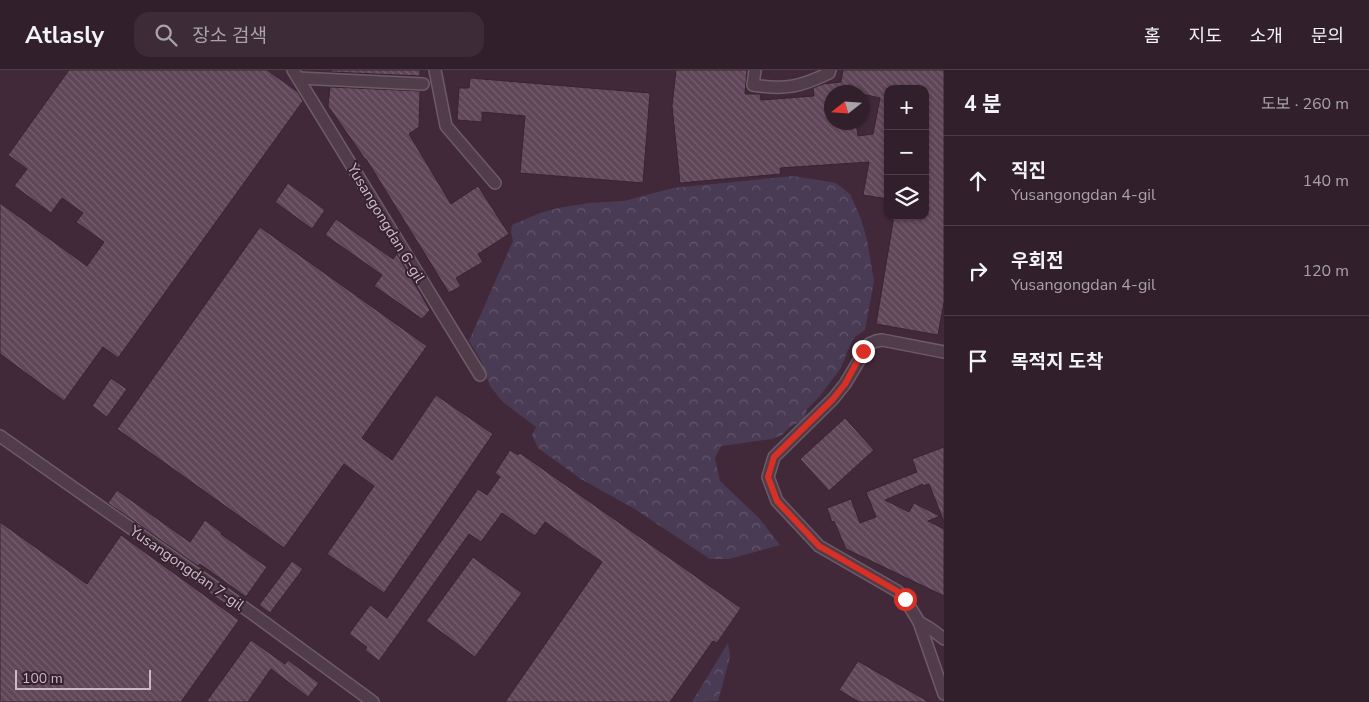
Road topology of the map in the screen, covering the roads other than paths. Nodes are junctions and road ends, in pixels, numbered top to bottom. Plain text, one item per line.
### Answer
1 (435, 70) edge
2 (755, 70) edge
3 (830, 70) edge
4 (295, 74) edge
5 (423, 84) dead end
6 (495, 183) dead end
7 (944, 352) edge
8 (480, 376) dead end
9 (0, 436) edge
10 (919, 622) junction
11 (944, 639) edge
12 (944, 694) edge
13 (373, 702) edge

1 - 6 street
2 - 3 street
4 - 5 street
4 - 8 street, Yusangongdan 6-gil
7 - 10 street
9 - 13 street, Yusangongdan 7-gil
10 - 11 street
10 - 12 street

